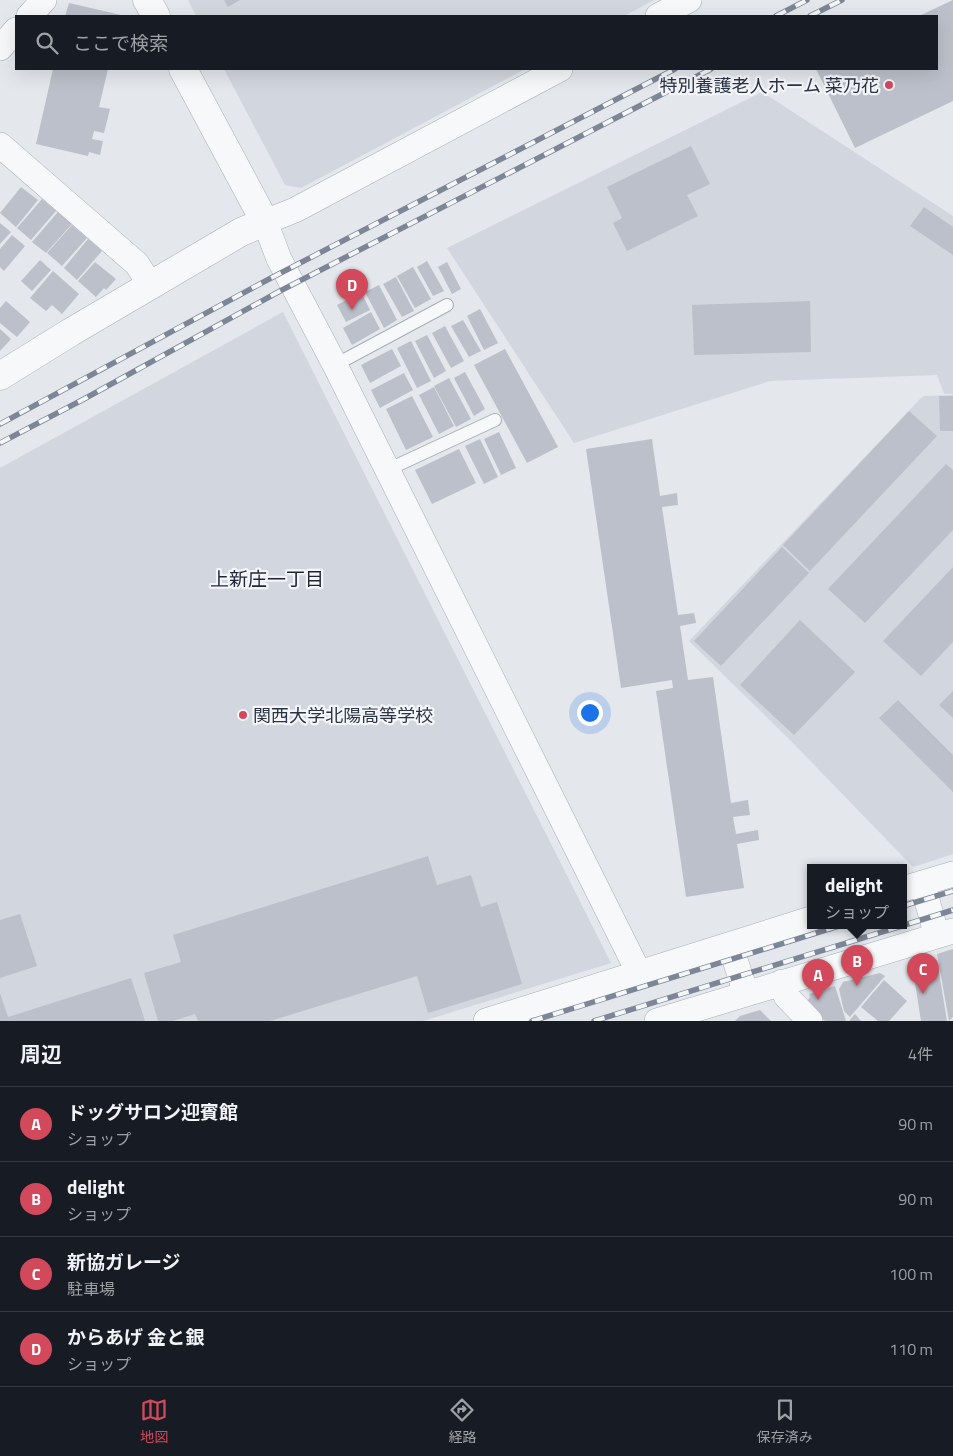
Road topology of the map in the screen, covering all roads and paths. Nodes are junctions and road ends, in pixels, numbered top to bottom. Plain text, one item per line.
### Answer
1 (44, 0) edge
2 (147, 0) edge
3 (689, 0) edge
4 (30, 15) edge
5 (155, 15) edge
6 (660, 15) edge
7 (15, 31) edge
8 (0, 48) edge
9 (185, 70) edge
10 (558, 70) edge
11 (0, 145) edge
12 (265, 222) junction
13 (151, 286) junction
14 (448, 304) dead end
15 (335, 365) junction
16 (0, 376) edge
17 (495, 420) dead end
18 (387, 470) junction
19 (953, 874) edge
20 (912, 886) edge
21 (807, 920) edge
22 (945, 933) edge
23 (730, 945) junction
24 (639, 973) junction
25 (782, 982) junction
26 (746, 993) junction
27 (494, 1020) edge
28 (657, 1021) edge
29 (810, 1021) edge

1 - 4 street
2 - 5 street
3 - 6 street
7 - 8 street
9 - 12 street
10 - 12 street
11 - 13 street
12 - 13 street
12 - 15 street
13 - 16 street
14 - 15 lane
15 - 18 street
17 - 18 lane
18 - 24 street
19 - 20 street
20 - 22 street
21 - 23 street
22 - 25 street
23 - 24 street
23 - 26 street
24 - 27 street
25 - 26 street
25 - 29 street
26 - 28 street

